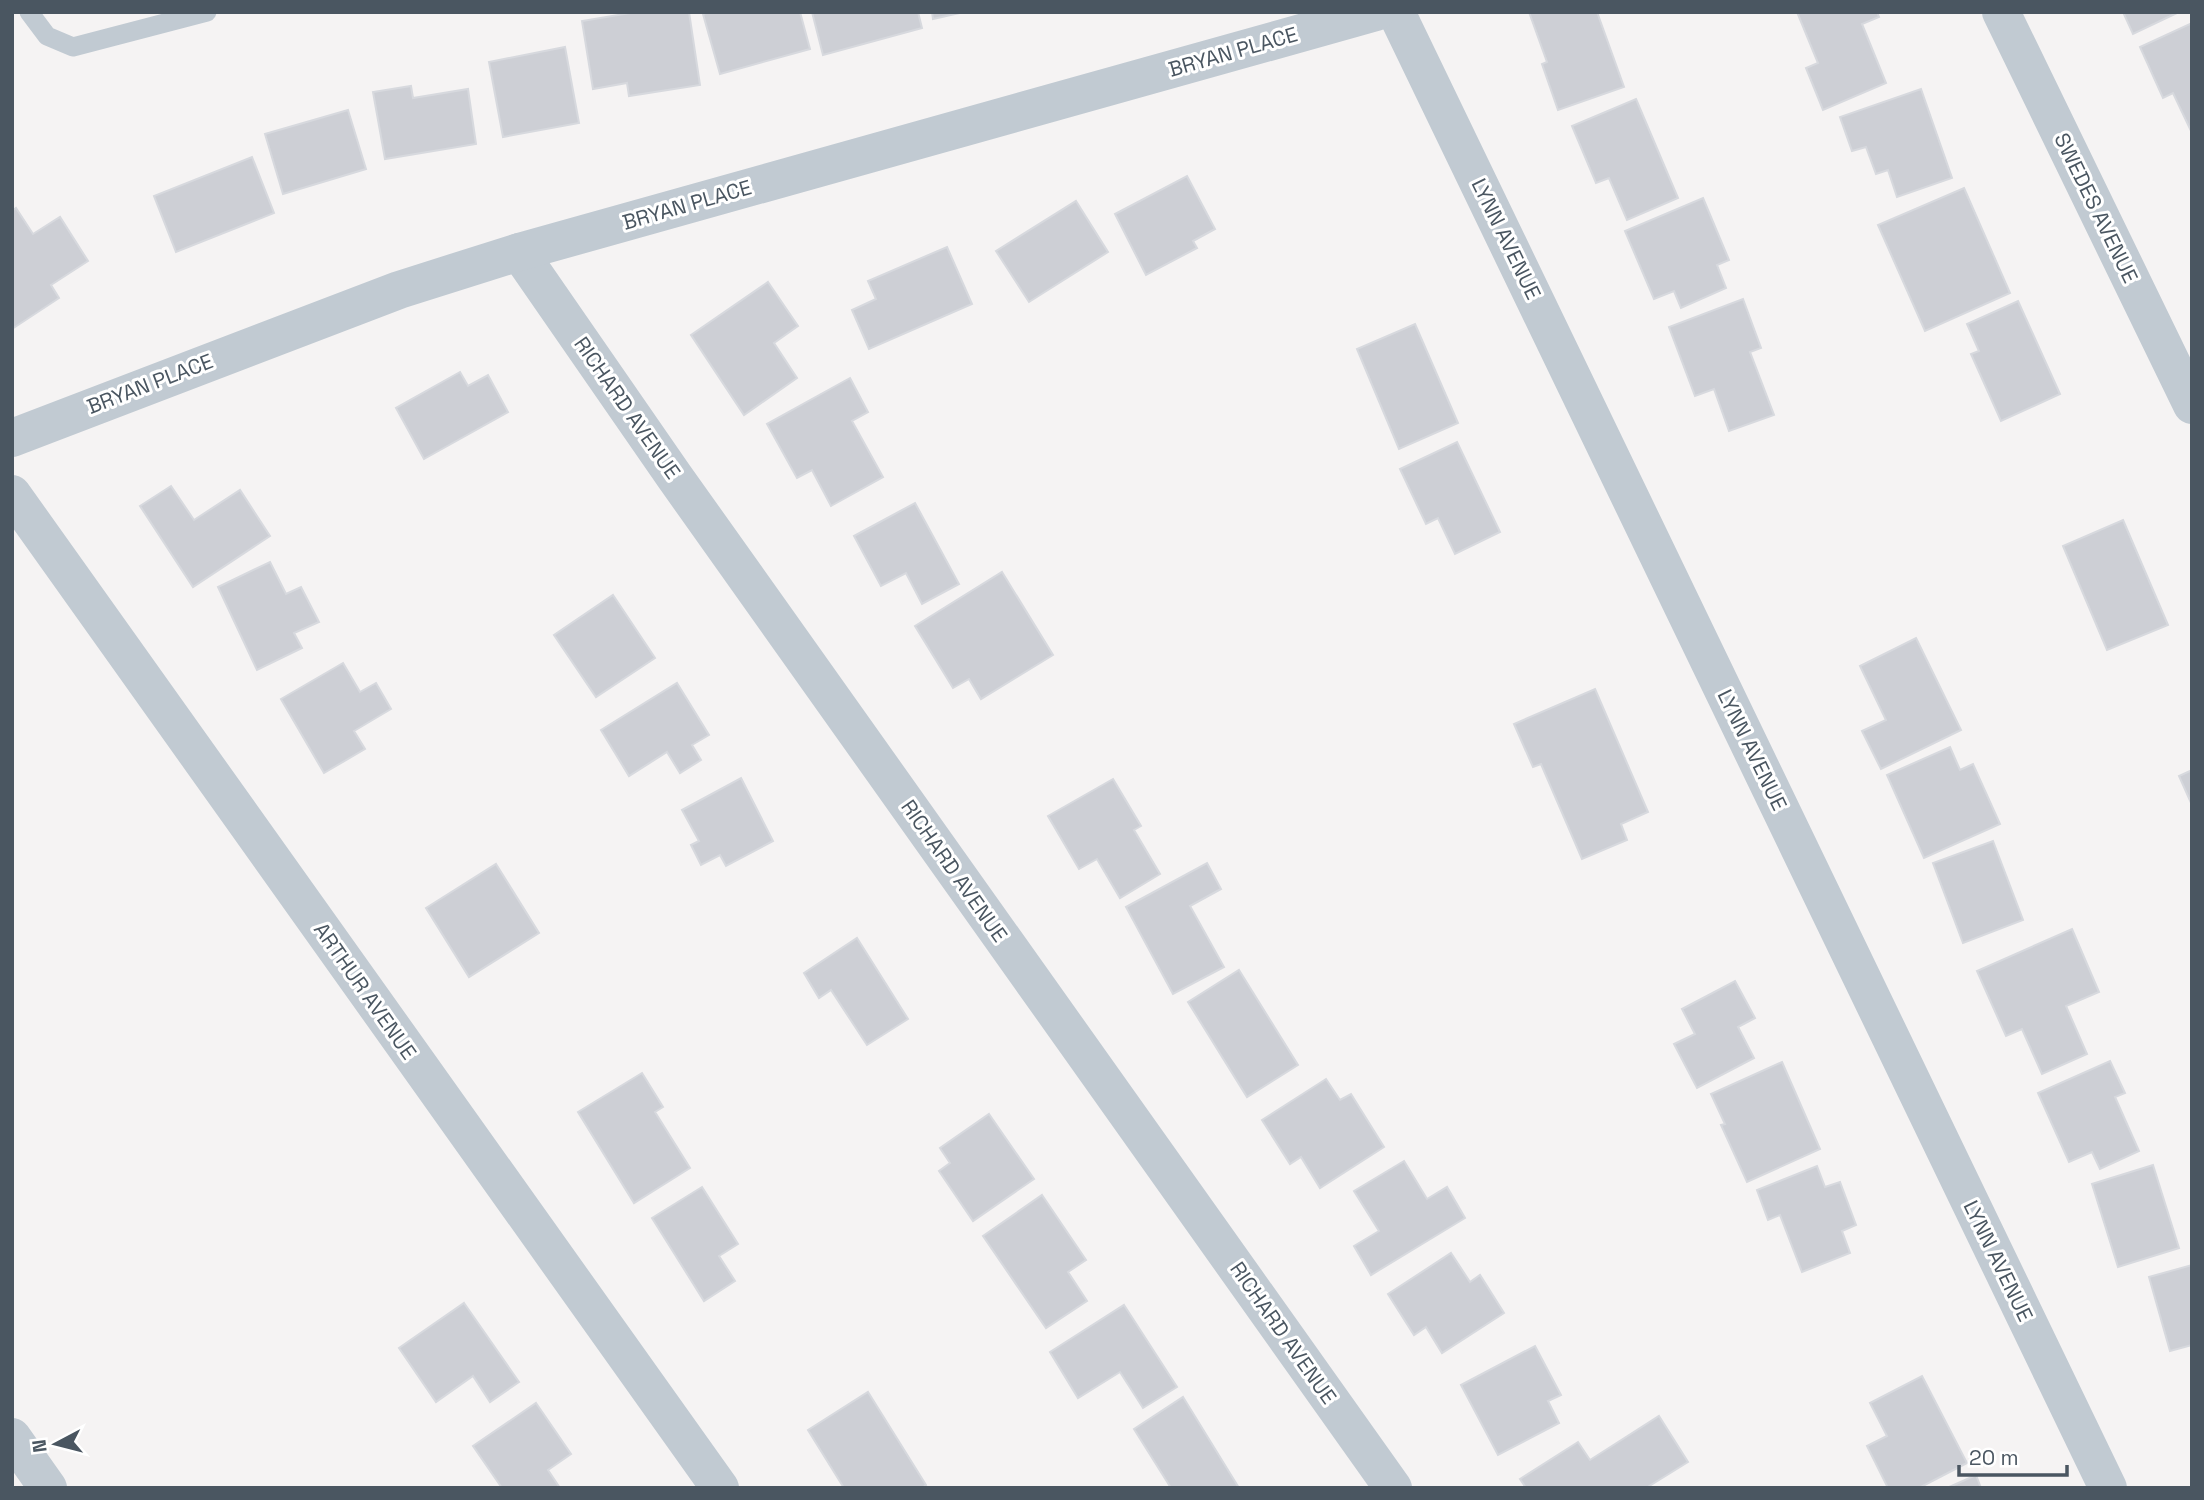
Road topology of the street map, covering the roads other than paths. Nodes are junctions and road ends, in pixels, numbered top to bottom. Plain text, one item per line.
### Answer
1 (29, 12) edge
2 (207, 12) edge
3 (1376, 12) edge
4 (1396, 12) edge
5 (2001, 12) edge
6 (519, 252) junction
7 (2192, 405) edge
8 (12, 438) edge
9 (12, 494) edge
10 (12, 1437) edge
11 (48, 1488) edge
12 (720, 1488) edge
13 (1393, 1488) edge
14 (2108, 1488) edge

1 - 2 lane
3 - 6 street, BRYAN PLACE
4 - 14 street, LYNN AVENUE
5 - 7 street, SWEDES AVENUE
6 - 8 street, BRYAN PLACE
6 - 13 street, RICHARD AVENUE
9 - 12 street, ARTHUR AVENUE
10 - 11 street

